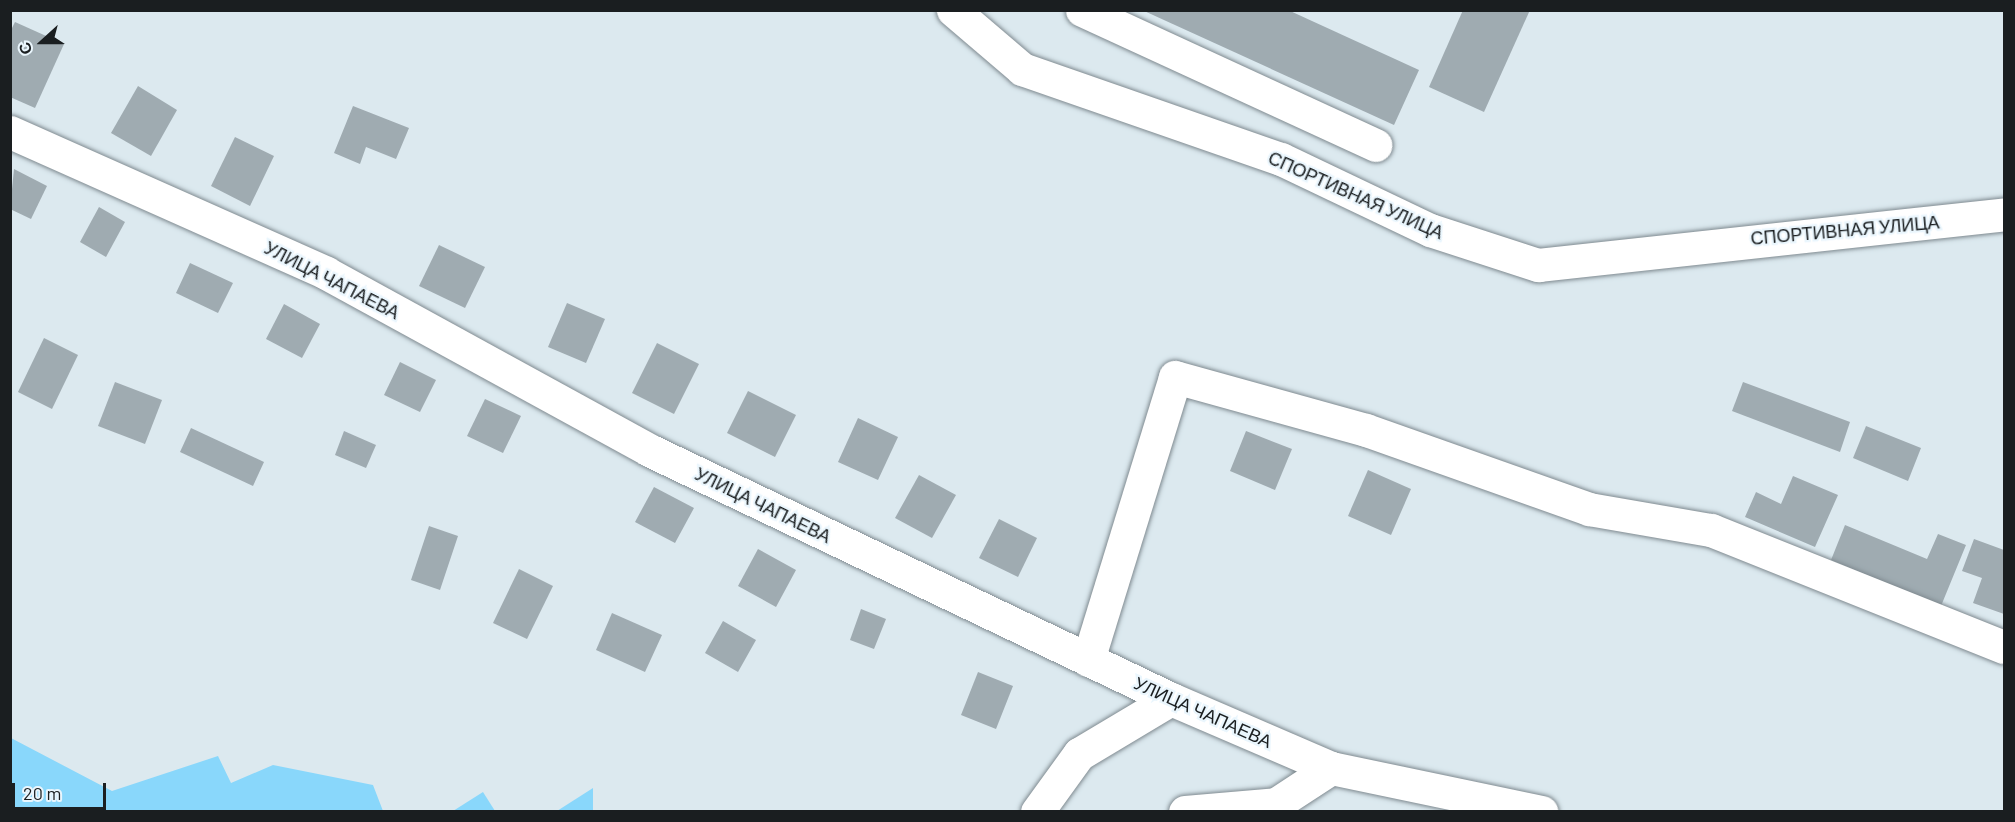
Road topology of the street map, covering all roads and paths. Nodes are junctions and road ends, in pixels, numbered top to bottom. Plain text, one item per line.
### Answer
1 (953, 10) edge
2 (1082, 10) edge
3 (10, 132) edge
4 (1375, 145) dead end
5 (2004, 214) edge
6 (2004, 647) edge
7 (1088, 660) junction
8 (1171, 699) junction
9 (1331, 768) junction
10 (1037, 812) edge
11 (1185, 812) edge
12 (1541, 812) edge

1 - 5 street, СПОРТИВНАЯ УЛИЦА
2 - 4 street
3 - 7 street, УЛИЦА ЧАПАЕВА
6 - 7 street
7 - 8 street, УЛИЦА ЧАПАЕВА
8 - 9 street, УЛИЦА ЧАПАЕВА
8 - 10 street
9 - 11 street
9 - 12 street, УЛИЦА ЧАПАЕВА

